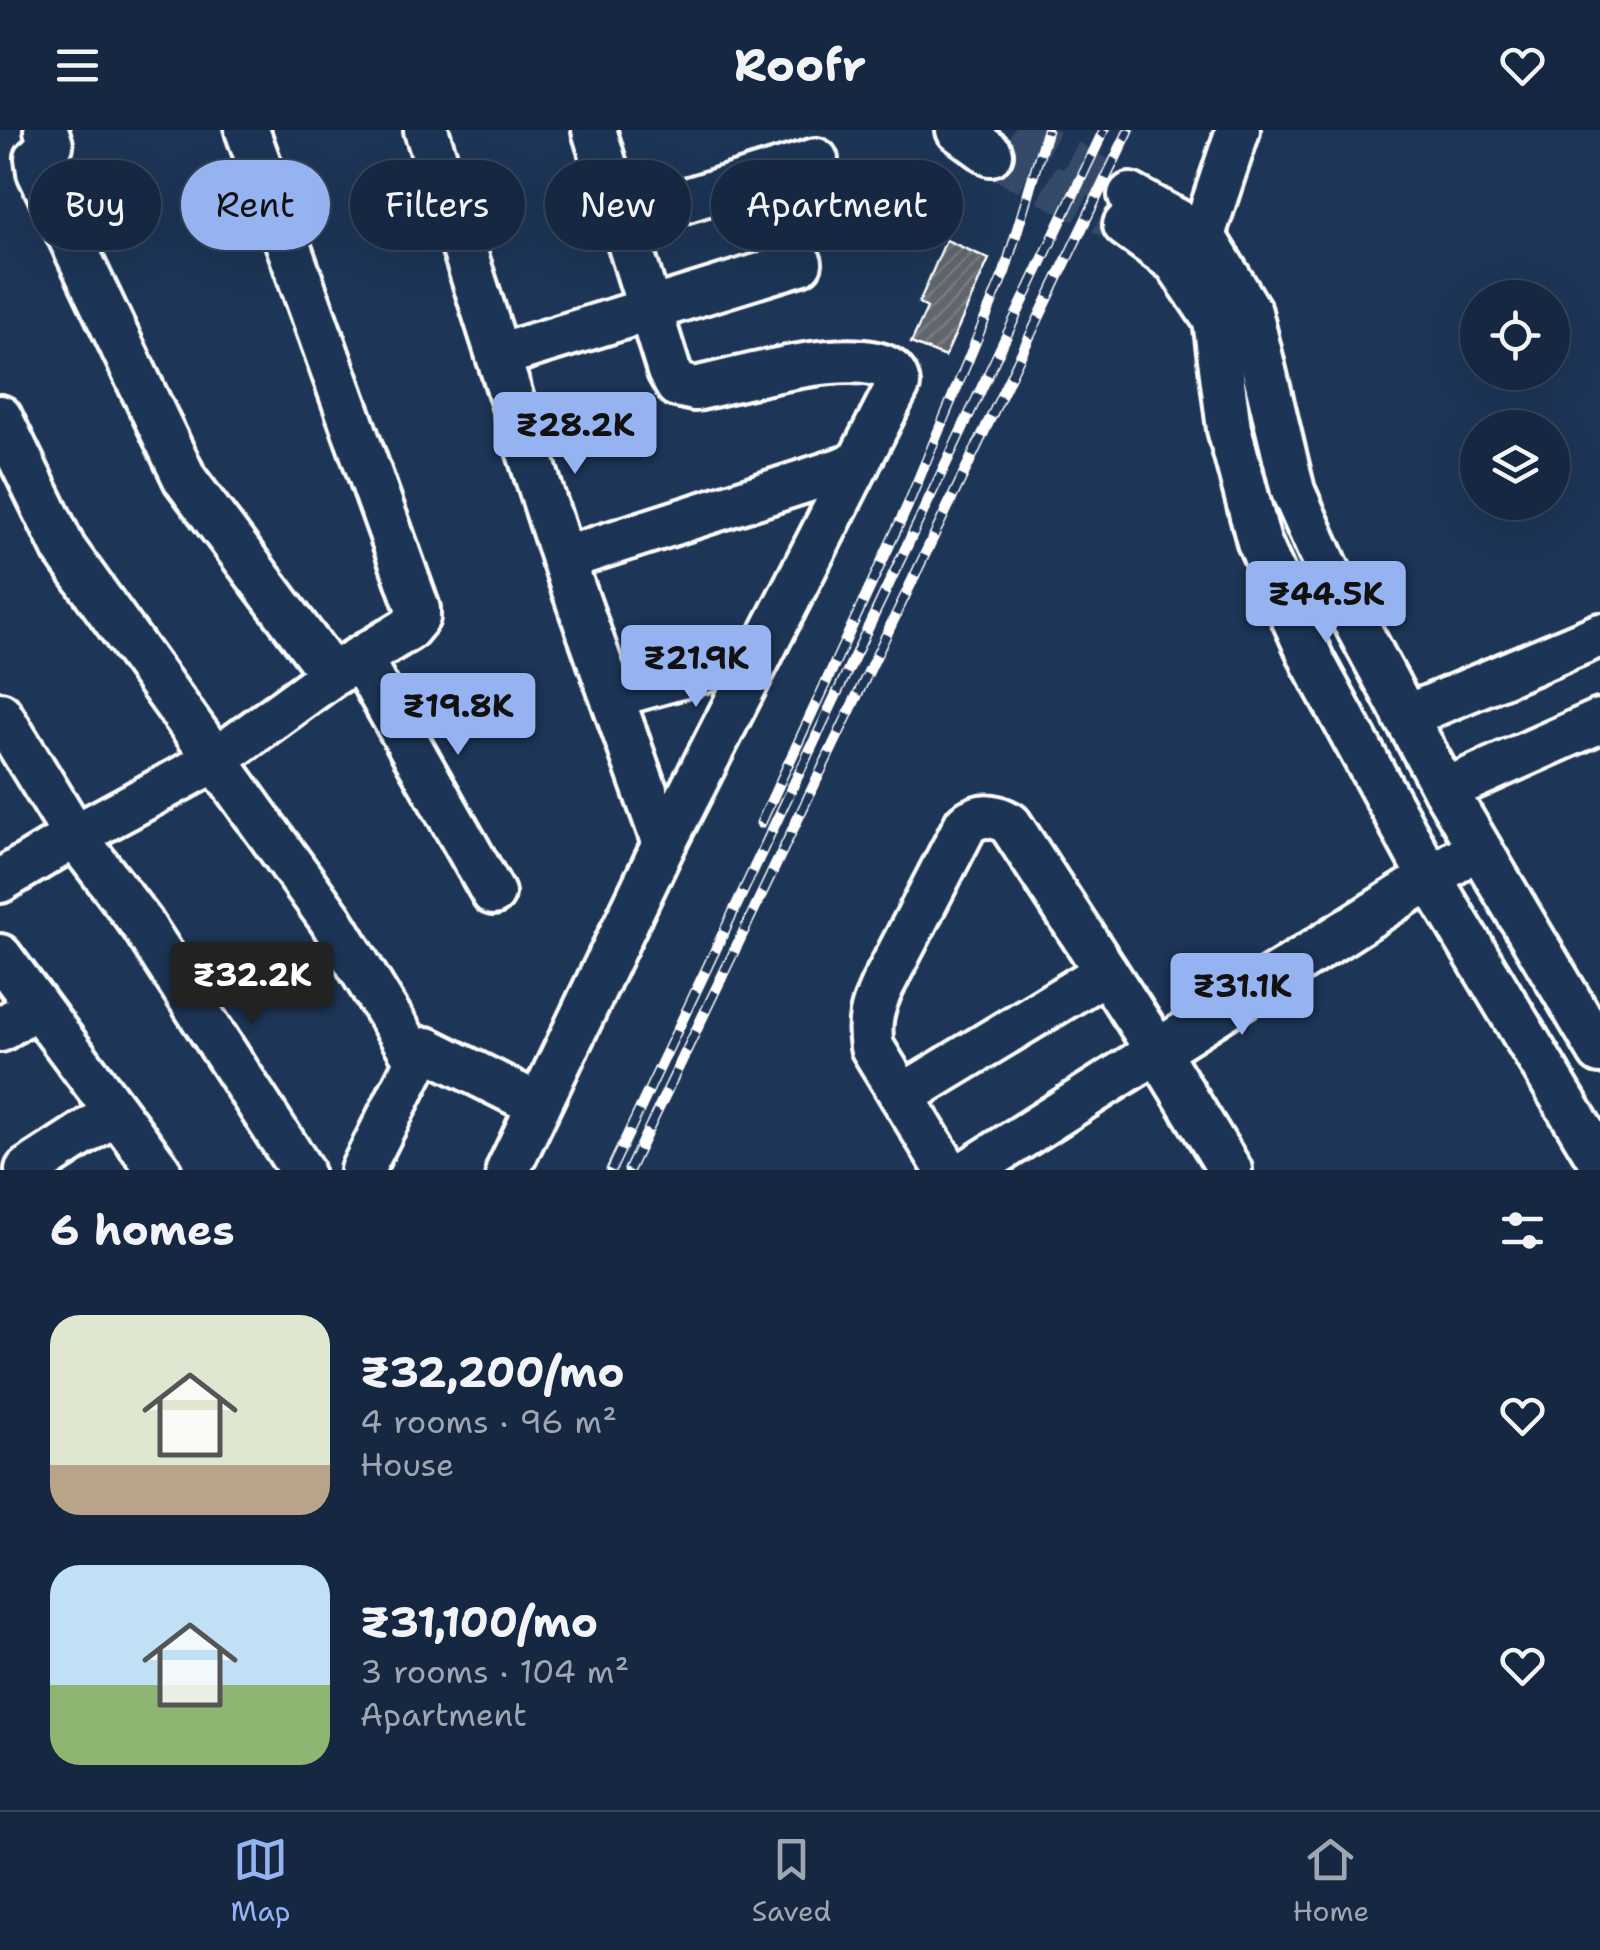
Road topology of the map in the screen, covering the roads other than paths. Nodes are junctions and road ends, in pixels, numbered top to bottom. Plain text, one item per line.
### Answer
1 (46, 130) edge
2 (247, 130) edge
3 (426, 130) edge
4 (594, 130) edge
5 (1238, 130) edge
6 (603, 160) edge
7 (1128, 210) tunnel mouth
8 (1190, 249) junction
9 (632, 250) edge
10 (800, 263) dead end
11 (650, 308) junction
12 (498, 356) junction
13 (0, 417) edge
14 (858, 464) junction
15 (564, 559) junction
16 (1600, 635) edge
17 (760, 655) junction
18 (346, 666) junction
19 (612, 696) junction
20 (0, 714) edge
21 (1406, 717) junction
22 (1600, 721) edge
23 (214, 761) junction
24 (1445, 790) junction
25 (75, 836) junction
26 (664, 844) junction
27 (1478, 848) junction
28 (1430, 876) junction
29 (0, 881) edge
30 (493, 894) dead end
31 (0, 956) edge
32 (1106, 972) junction
33 (36, 1007) junction
34 (0, 1030) edge
35 (1156, 1050) junction
36 (1600, 1052) edge
37 (417, 1061) junction
38 (902, 1096) junction
39 (537, 1104) junction
40 (115, 1113) junction
41 (1600, 1161) edge
42 (27, 1170) edge
43 (158, 1170) edge
44 (301, 1170) edge
45 (362, 1170) edge
46 (508, 1170) edge
47 (947, 1170) edge
48 (970, 1170) edge
49 (1230, 1170) edge

1 - 18 street
2 - 18 street
3 - 12 street
4 - 6 street
5 - 8 street
7 - 8 street
8 - 21 street
8 - 28 street
9 - 11 street
10 - 11 street
11 - 12 street
11 - 14 street
12 - 15 street
13 - 23 street
14 - 15 street
14 - 17 street
15 - 19 street
16 - 21 street
17 - 19 street
17 - 26 street
18 - 23 street
18 - 30 street
19 - 26 street
20 - 25 street
21 - 24 street
22 - 24 street
23 - 25 street
23 - 37 street
24 - 27 street
25 - 29 street
25 - 44 street
26 - 39 street
27 - 28 street
27 - 36 street
28 - 35 street
28 - 41 street
31 - 33 street
32 - 35 street
32 - 38 street
32 - 38 street
33 - 34 street
33 - 40 street
35 - 48 street
35 - 49 street
37 - 39 street
37 - 45 street
38 - 47 street
39 - 46 street
40 - 42 street
40 - 43 street

